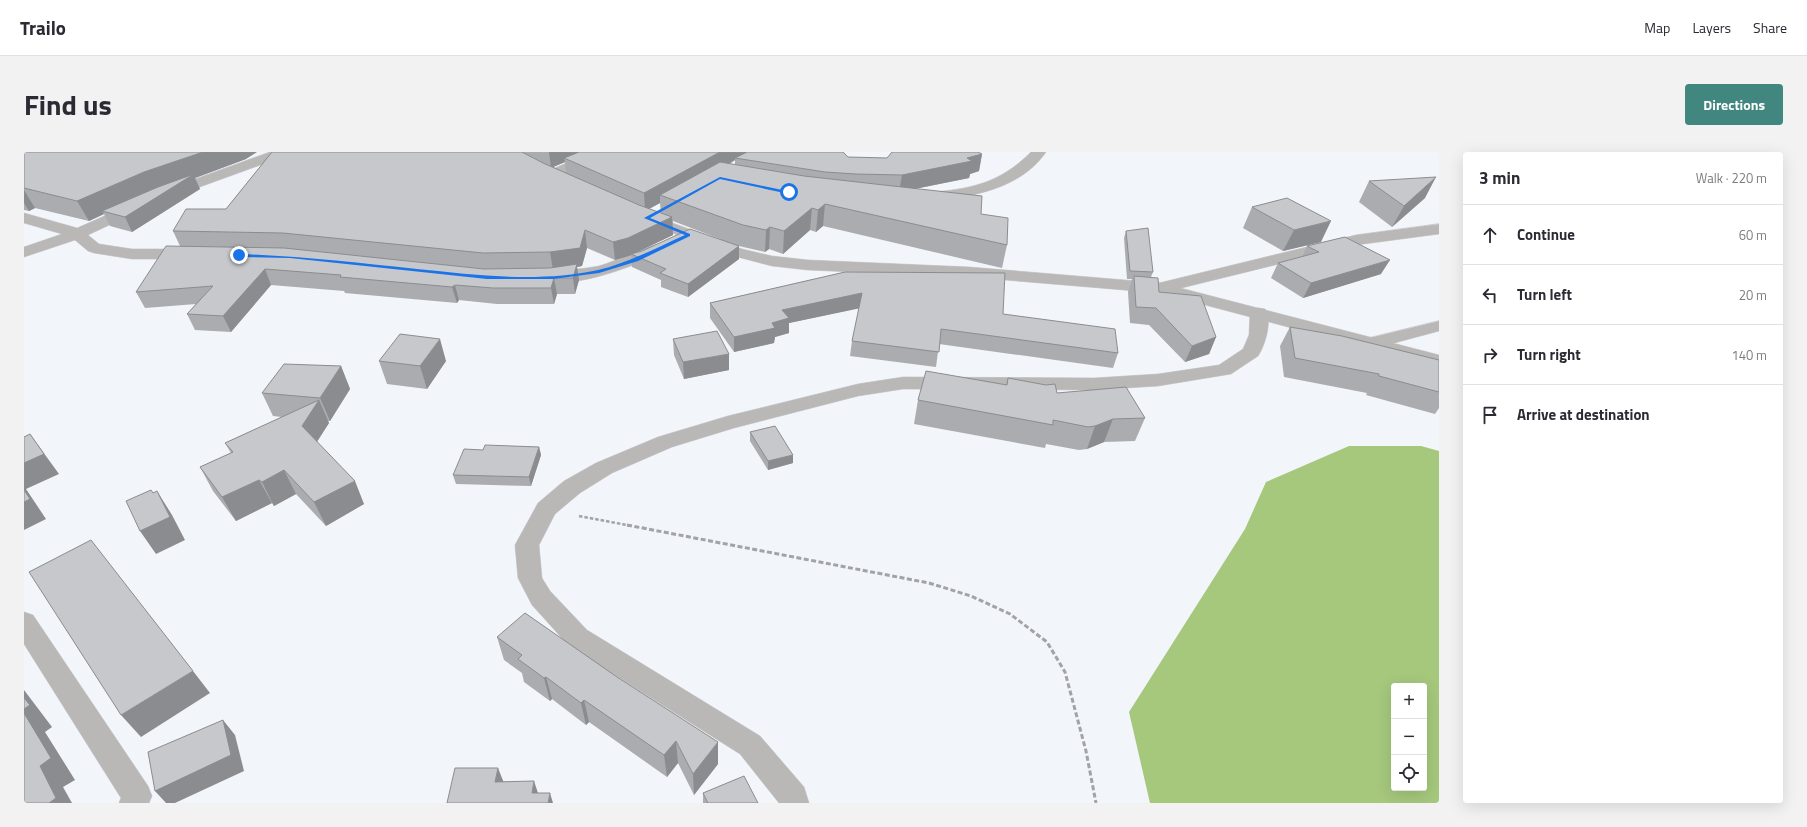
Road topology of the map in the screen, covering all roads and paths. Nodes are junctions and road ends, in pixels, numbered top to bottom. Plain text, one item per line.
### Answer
1 (283, 152) edge
2 (603, 152) edge
3 (1039, 152) edge
4 (572, 184) edge
5 (159, 197) edge
6 (910, 198) edge
7 (146, 203) edge
8 (646, 214) edge
9 (24, 218) edge
10 (1439, 229) edge
11 (77, 234) junction
12 (688, 235) junction
13 (24, 252) edge
14 (208, 255) edge
15 (531, 278) edge
16 (1161, 288) junction
17 (1258, 313) junction
18 (1439, 326) edge
19 (1372, 343) junction
20 (1439, 361) edge
21 (546, 509) junction
22 (24, 622) edge
23 (134, 803) edge
24 (794, 803) edge
25 (1096, 803) edge

1 - 5 street
2 - 4 street
3 - 6 street
7 - 11 street
8 - 12 street
9 - 11 street
10 - 16 street
11 - 13 street
11 - 14 street
12 - 15 street
12 - 16 street
16 - 17 street
17 - 19 street
17 - 21 street
18 - 19 street
19 - 20 street
21 - 24 street
21 - 25 path
22 - 23 street

